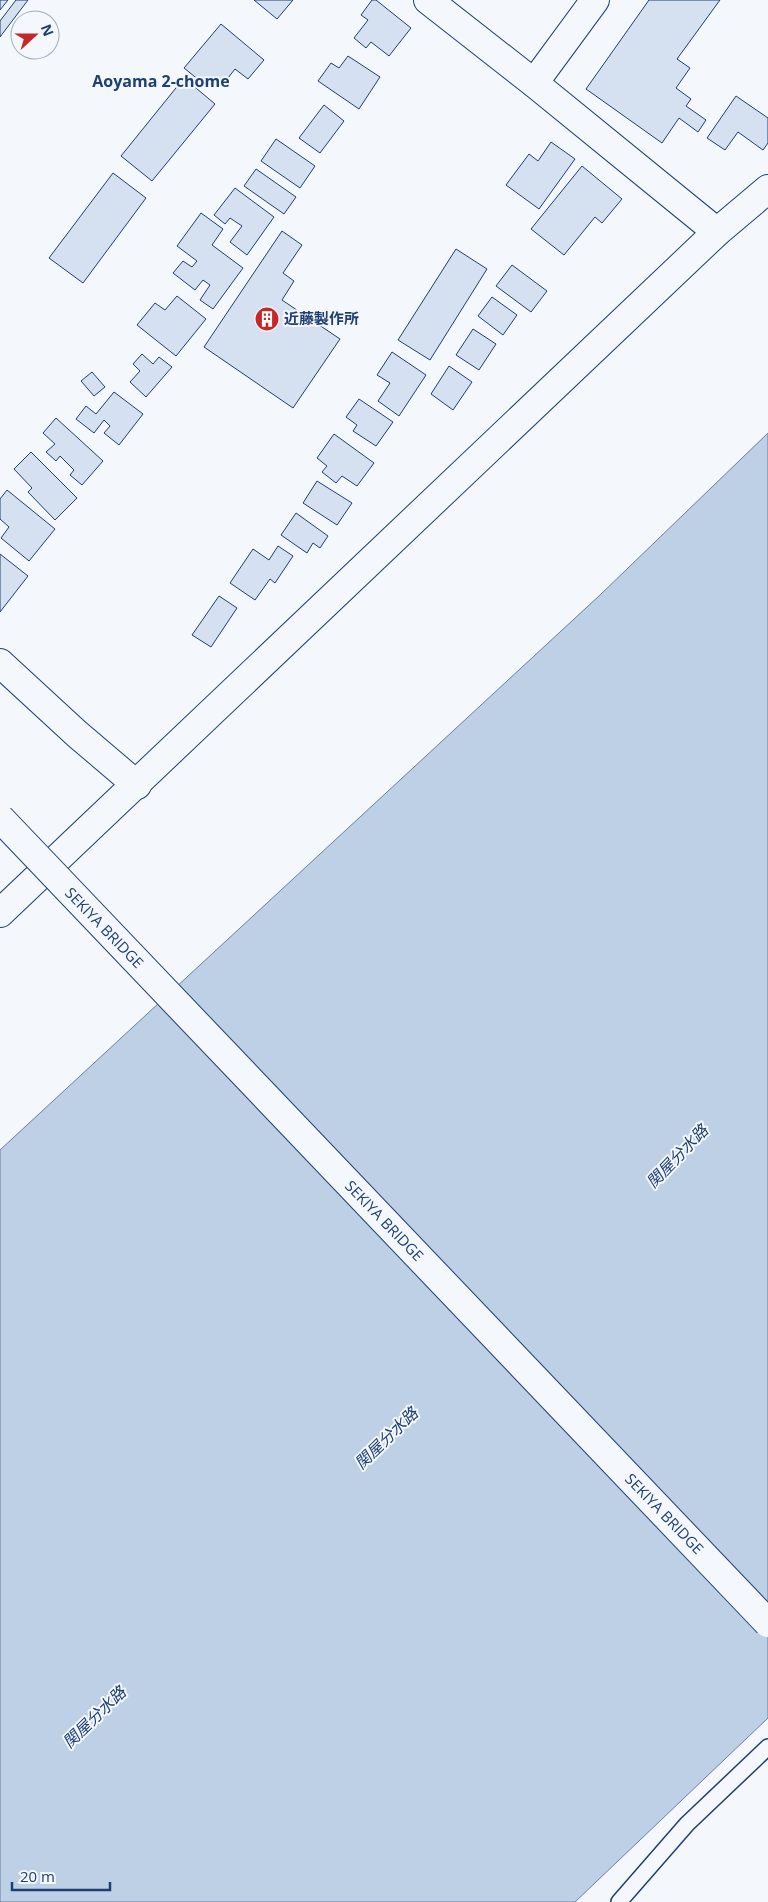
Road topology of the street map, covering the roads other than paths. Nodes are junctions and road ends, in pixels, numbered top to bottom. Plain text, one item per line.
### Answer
1 (428, 0) edge
2 (595, 0) edge
3 (534, 83) junction
4 (768, 189) edge
5 (717, 232) junction
6 (0, 663) edge
7 (137, 785) junction
8 (0, 818) edge
9 (0, 913) edge
10 (768, 1623) edge
11 (768, 1746) edge
12 (619, 1902) edge

1 - 3 street
2 - 3 street
3 - 5 street
4 - 5 street
5 - 7 street
6 - 7 street
7 - 9 street
8 - 10 street, SEKIYA BRIDGE, bridge
11 - 12 lane

